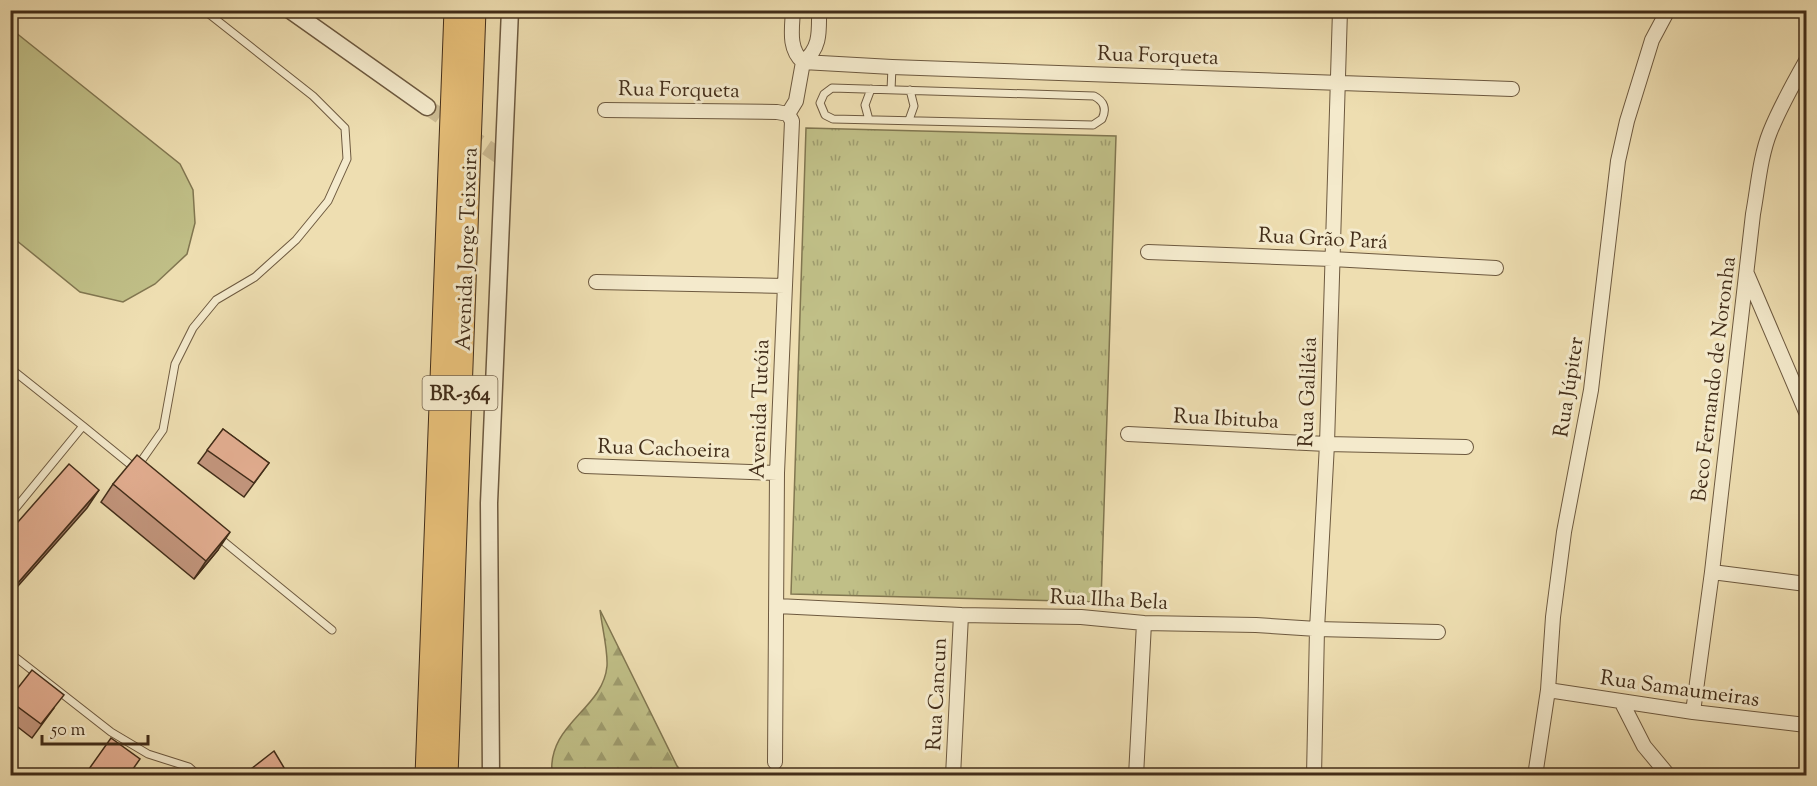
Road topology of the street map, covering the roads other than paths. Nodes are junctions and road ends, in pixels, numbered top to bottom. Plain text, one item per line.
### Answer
1 (204, 10) edge
2 (290, 10) edge
3 (455, 10) edge
4 (475, 10) edge
5 (510, 10) edge
6 (793, 10) edge
7 (819, 10) edge
8 (1340, 10) edge
9 (1668, 10) edge
10 (1806, 61) edge
11 (803, 62) junction
12 (892, 67) junction
13 (1338, 83) junction
14 (871, 89) junction
15 (1512, 89) dead end
16 (891, 90) junction
17 (910, 90) junction
18 (427, 107) tunnel mouth
19 (605, 110) dead end
20 (788, 114) junction
21 (869, 120) junction
22 (909, 120) junction
23 (1148, 252) dead end
24 (1332, 259) junction
25 (1496, 268) dead end
26 (1746, 272) junction
27 (596, 282) dead end
28 (785, 286) junction
29 (10, 368) edge
30 (1806, 412) edge
31 (83, 426) junction
32 (1128, 434) dead end
33 (1327, 444) junction
34 (1466, 447) dead end
35 (585, 466) dead end
36 (136, 470) junction
37 (777, 473) junction
38 (145, 477) edge
39 (10, 515) edge
40 (207, 528) edge
41 (1712, 572) junction
42 (1806, 584) edge
43 (777, 606) junction
44 (961, 615) junction
45 (1144, 623) junction
46 (332, 630) dead end
47 (1317, 630) junction
48 (1438, 632) dead end
49 (10, 652) edge
50 (1548, 690) junction
51 (1621, 701) junction
52 (1692, 712) junction
53 (1806, 726) edge
54 (775, 762) dead end
55 (199, 776) edge
56 (426, 776) edge
57 (447, 776) edge
58 (491, 776) edge
59 (953, 776) edge
60 (1136, 776) edge
61 (1314, 776) edge
62 (1535, 776) edge
63 (1669, 776) edge

1 - 36 lane
2 - 18 street
3 - 56 highway, BR-364 / BR-364
4 - 57 highway, Avenida Jorge Teixeira / BR-364
5 - 58 street
6 - 11 street
7 - 11 street, Avenida Tutóia
8 - 13 street, Rua Galiléia
9 - 50 street, Rua Júpiter
10 - 26 street, Beco Fernando de Noronha
11 - 12 street, Rua Forqueta
11 - 20 street, Avenida Tutóia
12 - 13 street, Rua Forqueta
12 - 16 lane
13 - 15 street, Rua Forqueta
13 - 24 street, Rua Galiléia
14 - 16 lane
14 - 21 lane
14 - 21 lane
16 - 17 lane
17 - 22 lane
17 - 22 lane
19 - 20 street, Rua Forqueta
20 - 28 street, Avenida Tutóia
21 - 22 lane
23 - 24 street, Rua Grão Pará
24 - 25 street, Rua Grão Pará
24 - 33 street, Rua Galiléia
26 - 30 street
26 - 41 street, Beco Fernando de Noronha
27 - 28 street
28 - 37 street, Avenida Tutóia
29 - 31 lane
31 - 36 lane
31 - 39 lane
32 - 33 street, Rua Ibituba
33 - 34 street, Rua Ibituba
33 - 47 street, Rua Galiléia
35 - 37 street, Rua Cachoeira
36 - 38 lane
37 - 43 street, Avenida Tutóia
40 - 46 lane
41 - 42 street
41 - 52 street, Beco Fernando de Noronha
43 - 44 street, Rua Ilha Bela
43 - 54 street, Avenida Tutóia
44 - 45 street, Rua Ilha Bela
44 - 59 street, Rua Cancun
45 - 47 street, Rua Ilha Bela
45 - 60 street
47 - 48 street, Rua Ilha Bela
47 - 61 street, Rua Galiléia
49 - 55 lane
50 - 51 street, Rua Samaumeiras
50 - 62 street, Rua Júpiter
51 - 52 street, Rua Samaumeiras
51 - 63 street
52 - 53 street, Rua Samaumeiras

